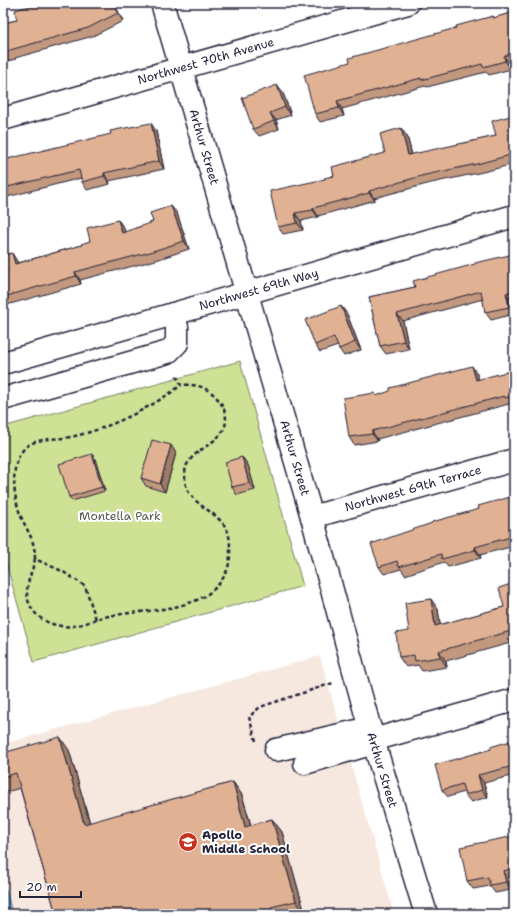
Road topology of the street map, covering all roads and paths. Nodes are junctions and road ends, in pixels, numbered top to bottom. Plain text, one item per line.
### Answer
1 (162, 3) edge
2 (408, 3) edge
3 (181, 67) junction
4 (3, 119) edge
5 (514, 216) edge
6 (246, 293) junction
7 (173, 314) junction
8 (3, 363) edge
9 (176, 375) dead end
10 (181, 385) junction
11 (3, 399) edge
12 (514, 460) edge
13 (312, 517) junction
14 (35, 559) junction
15 (96, 619) junction
16 (333, 683) dead end
17 (514, 700) edge
18 (372, 737) junction
19 (267, 747) joint
20 (305, 763) dead end
21 (426, 914) edge

1 - 3 street, Arthur Street
2 - 3 street, Northwest 70th Avenue
3 - 4 street, Northwest 70th Avenue
3 - 6 street, Arthur Street
5 - 6 street, Northwest 69th Way
6 - 7 street, Northwest 69th Way
6 - 13 street, Arthur Street
7 - 8 street, Northwest 69th Way
7 - 11 street
9 - 10 path
10 - 14 path
10 - 15 path
12 - 13 street, Northwest 69th Terrace
13 - 18 street, Arthur Street
14 - 15 path
14 - 15 path
16 - 19 path
17 - 18 street
18 - 19 street
18 - 20 street
18 - 21 street, Arthur Street

